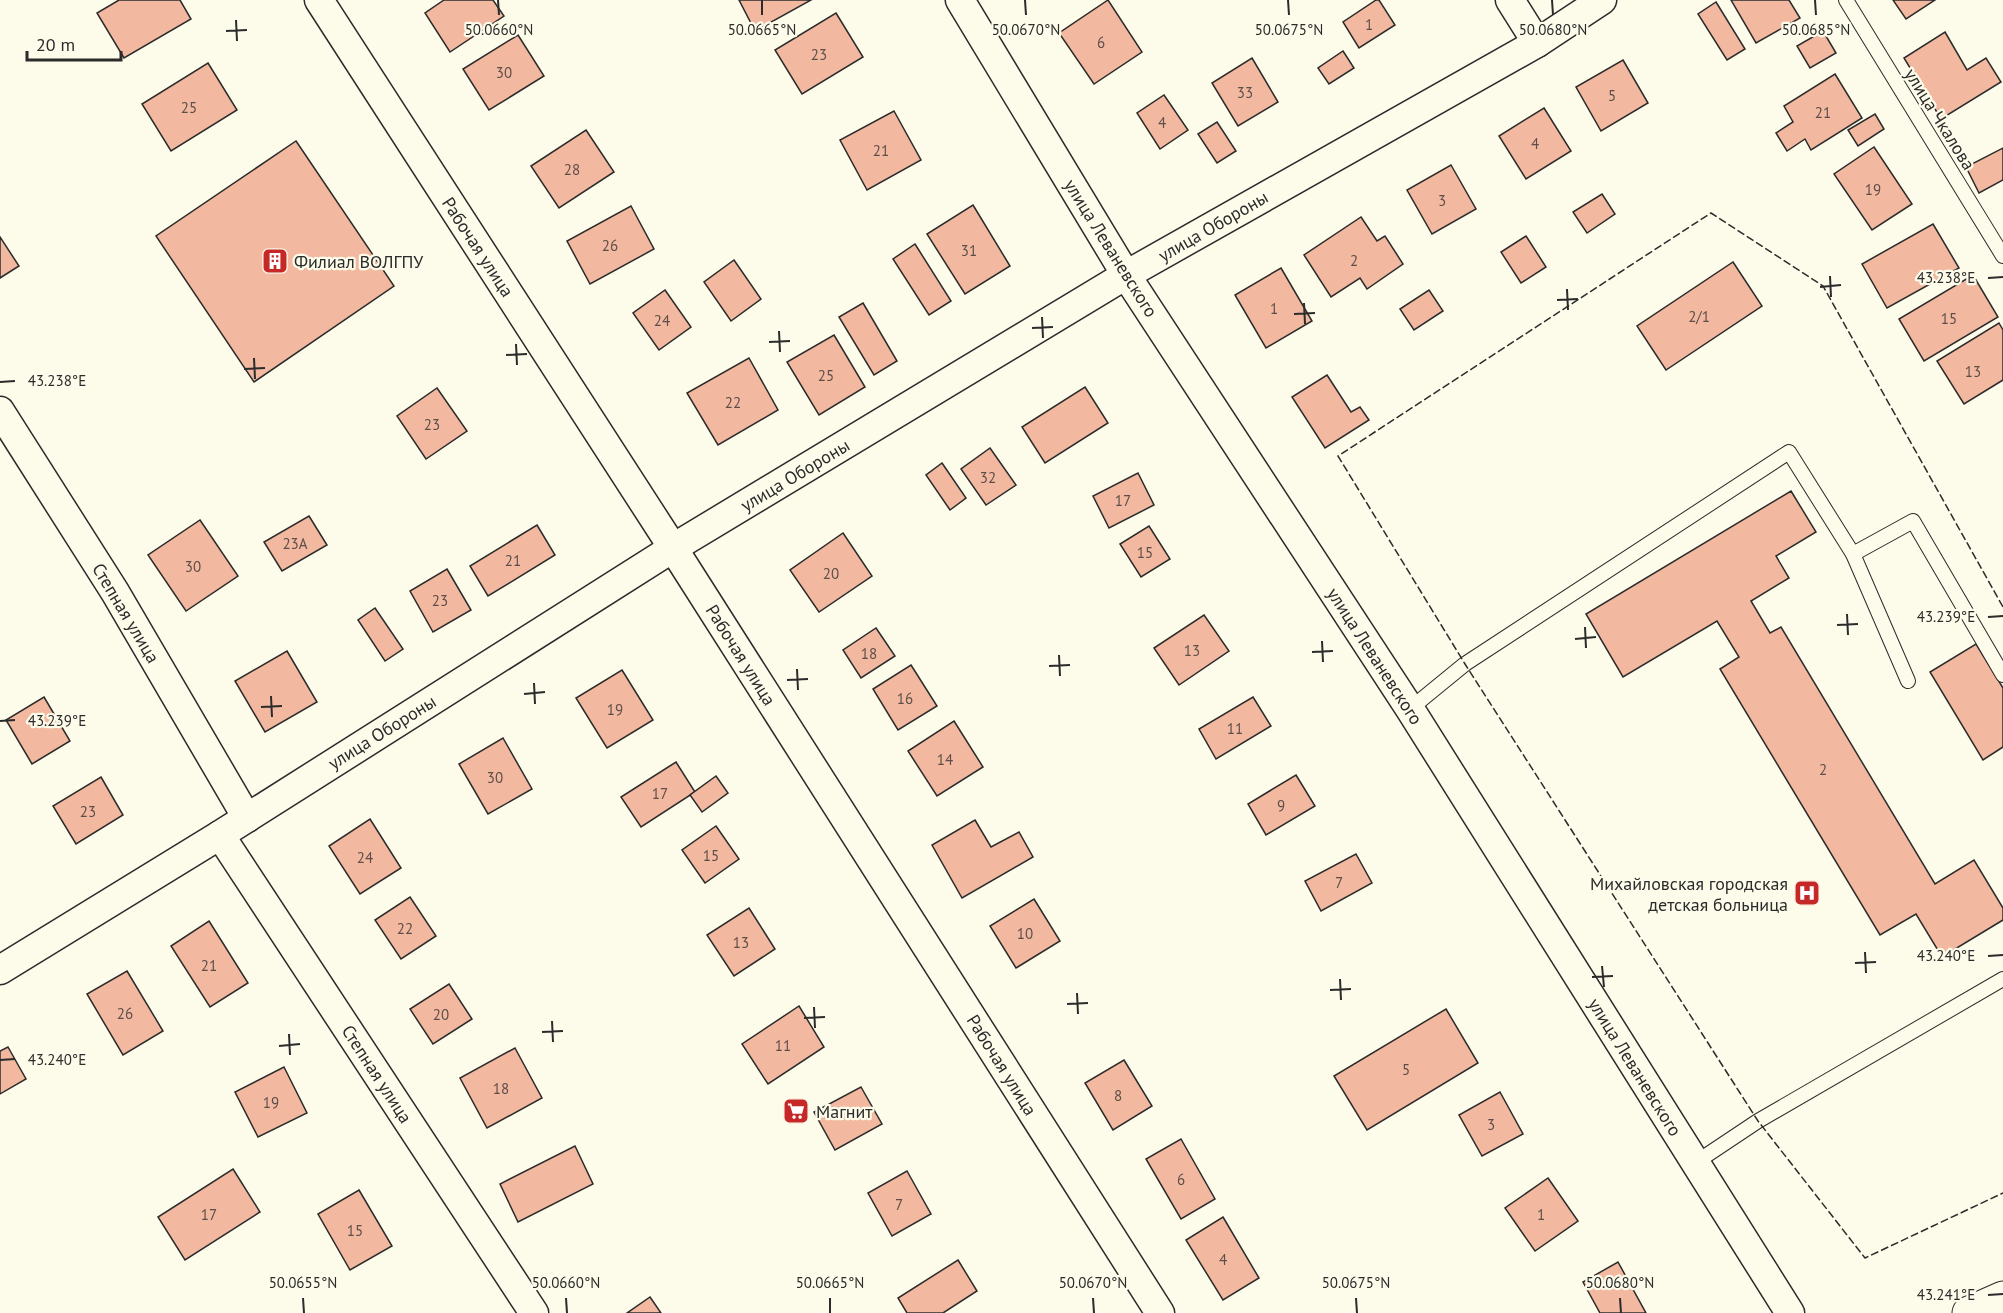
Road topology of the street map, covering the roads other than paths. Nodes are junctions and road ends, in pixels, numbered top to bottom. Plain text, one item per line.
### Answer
1 (319, 0) edge
2 (960, 0) edge
3 (1509, 0) edge
4 (1602, 0) edge
5 (1846, 0) edge
6 (1537, 43) junction
7 (2003, 256) edge
8 (1126, 275) junction
9 (0, 411) edge
10 (673, 548) junction
11 (1853, 554) junction
12 (2003, 675) edge
13 (1908, 681) dead end
14 (1410, 709) junction
15 (247, 818) junction
16 (220, 835) junction
17 (0, 970) edge
18 (2003, 979) edge
19 (1695, 1162) junction
20 (2003, 1298) edge
21 (534, 1313) edge
22 (1160, 1313) edge
23 (1790, 1313) edge
24 (1969, 1313) edge

1 - 10 street, Рабочая улица
2 - 8 street, улица Леваневского
3 - 6 street
4 - 6 street, улица Обороны
5 - 7 lane, улица Чкалова
6 - 8 street, улица Обороны
8 - 10 street, улица Обороны
8 - 14 street, улица Леваневского
9 - 15 street, Степная улица
10 - 15 street, улица Обороны
10 - 22 street, Рабочая улица
11 - 12 lane
11 - 13 lane
11 - 14 lane
14 - 19 street, улица Леваневского
15 - 16 street, улица Обороны
16 - 17 street, улица Обороны
16 - 21 street, Степная улица
18 - 19 lane
19 - 23 street, улица Леваневского
20 - 24 street

